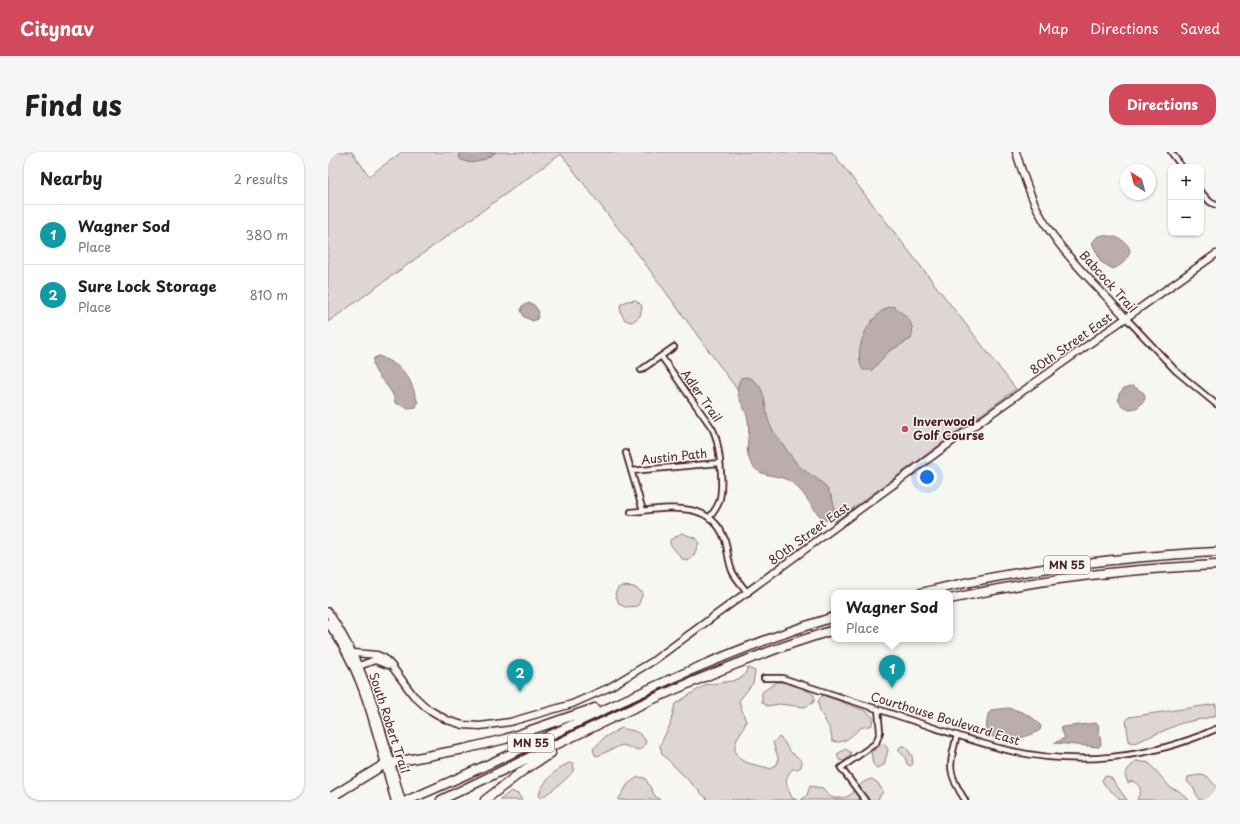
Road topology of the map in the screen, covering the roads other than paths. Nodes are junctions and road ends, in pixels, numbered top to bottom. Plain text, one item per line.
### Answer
1 (1016, 152) edge
2 (1171, 152) edge
3 (1180, 164) edge
4 (1204, 195) edge
5 (1216, 205) edge
6 (1216, 254) edge
7 (1126, 318) junction
8 (674, 347) dead end
9 (661, 356) junction
10 (641, 370) dead end
11 (1216, 404) edge
12 (626, 454) dead end
13 (719, 463) junction
14 (631, 471) junction
15 (643, 511) junction
16 (631, 512) dead end
17 (709, 518) junction
18 (1216, 552) edge
19 (1216, 565) edge
20 (933, 590) edge
21 (748, 593) junction
22 (953, 598) edge
23 (328, 612) edge
24 (831, 618) edge
25 (328, 623) edge
26 (831, 631) edge
27 (354, 653) junction
28 (351, 661) junction
29 (360, 666) junction
30 (396, 671) junction
31 (764, 678) dead end
32 (653, 686) junction
33 (656, 699) junction
34 (878, 710) junction
35 (1216, 729) edge
36 (957, 735) junction
37 (388, 763) junction
38 (393, 782) junction
39 (328, 799) edge
40 (395, 800) edge
41 (401, 800) edge
42 (408, 800) edge
43 (441, 800) edge
44 (485, 800) edge
45 (864, 800) edge
46 (965, 800) edge

1 - 7 street, Babcock Trail
2 - 3 street
4 - 5 street
6 - 7 street, 80th Street East
7 - 11 street, Babcock Trail
7 - 21 street, 80th Street East
8 - 9 street
9 - 10 street
9 - 13 street, Adler Trail
12 - 14 street
13 - 14 street, Austin Path
13 - 17 street, Adler Trail
14 - 15 street
15 - 16 street
15 - 17 street
17 - 21 street
18 - 20 highway, MN 55
19 - 22 highway, MN 55
21 - 30 street, 80th Street East
23 - 27 main road, South Robert Trail
24 - 32 highway, MN 55
25 - 28 main road, South Robert Trail
26 - 33 highway, MN 55
27 - 29 main road, South Robert Trail
27 - 30 street, 80th Street East
28 - 29 street
28 - 37 main road, South Robert Trail
29 - 30 street, 80th Street East
29 - 37 main road, South Robert Trail
31 - 34 street, Courthouse Boulevard East
32 - 37 highway
32 - 42 highway, MN 55
33 - 43 highway, MN 55
33 - 44 highway
34 - 36 street, Courthouse Boulevard East
34 - 45 street
35 - 36 street, Courthouse Boulevard East
36 - 46 street
37 - 38 main road, South Robert Trail
37 - 39 highway
38 - 40 main road, South Robert Trail
38 - 41 main road, South Robert Trail

